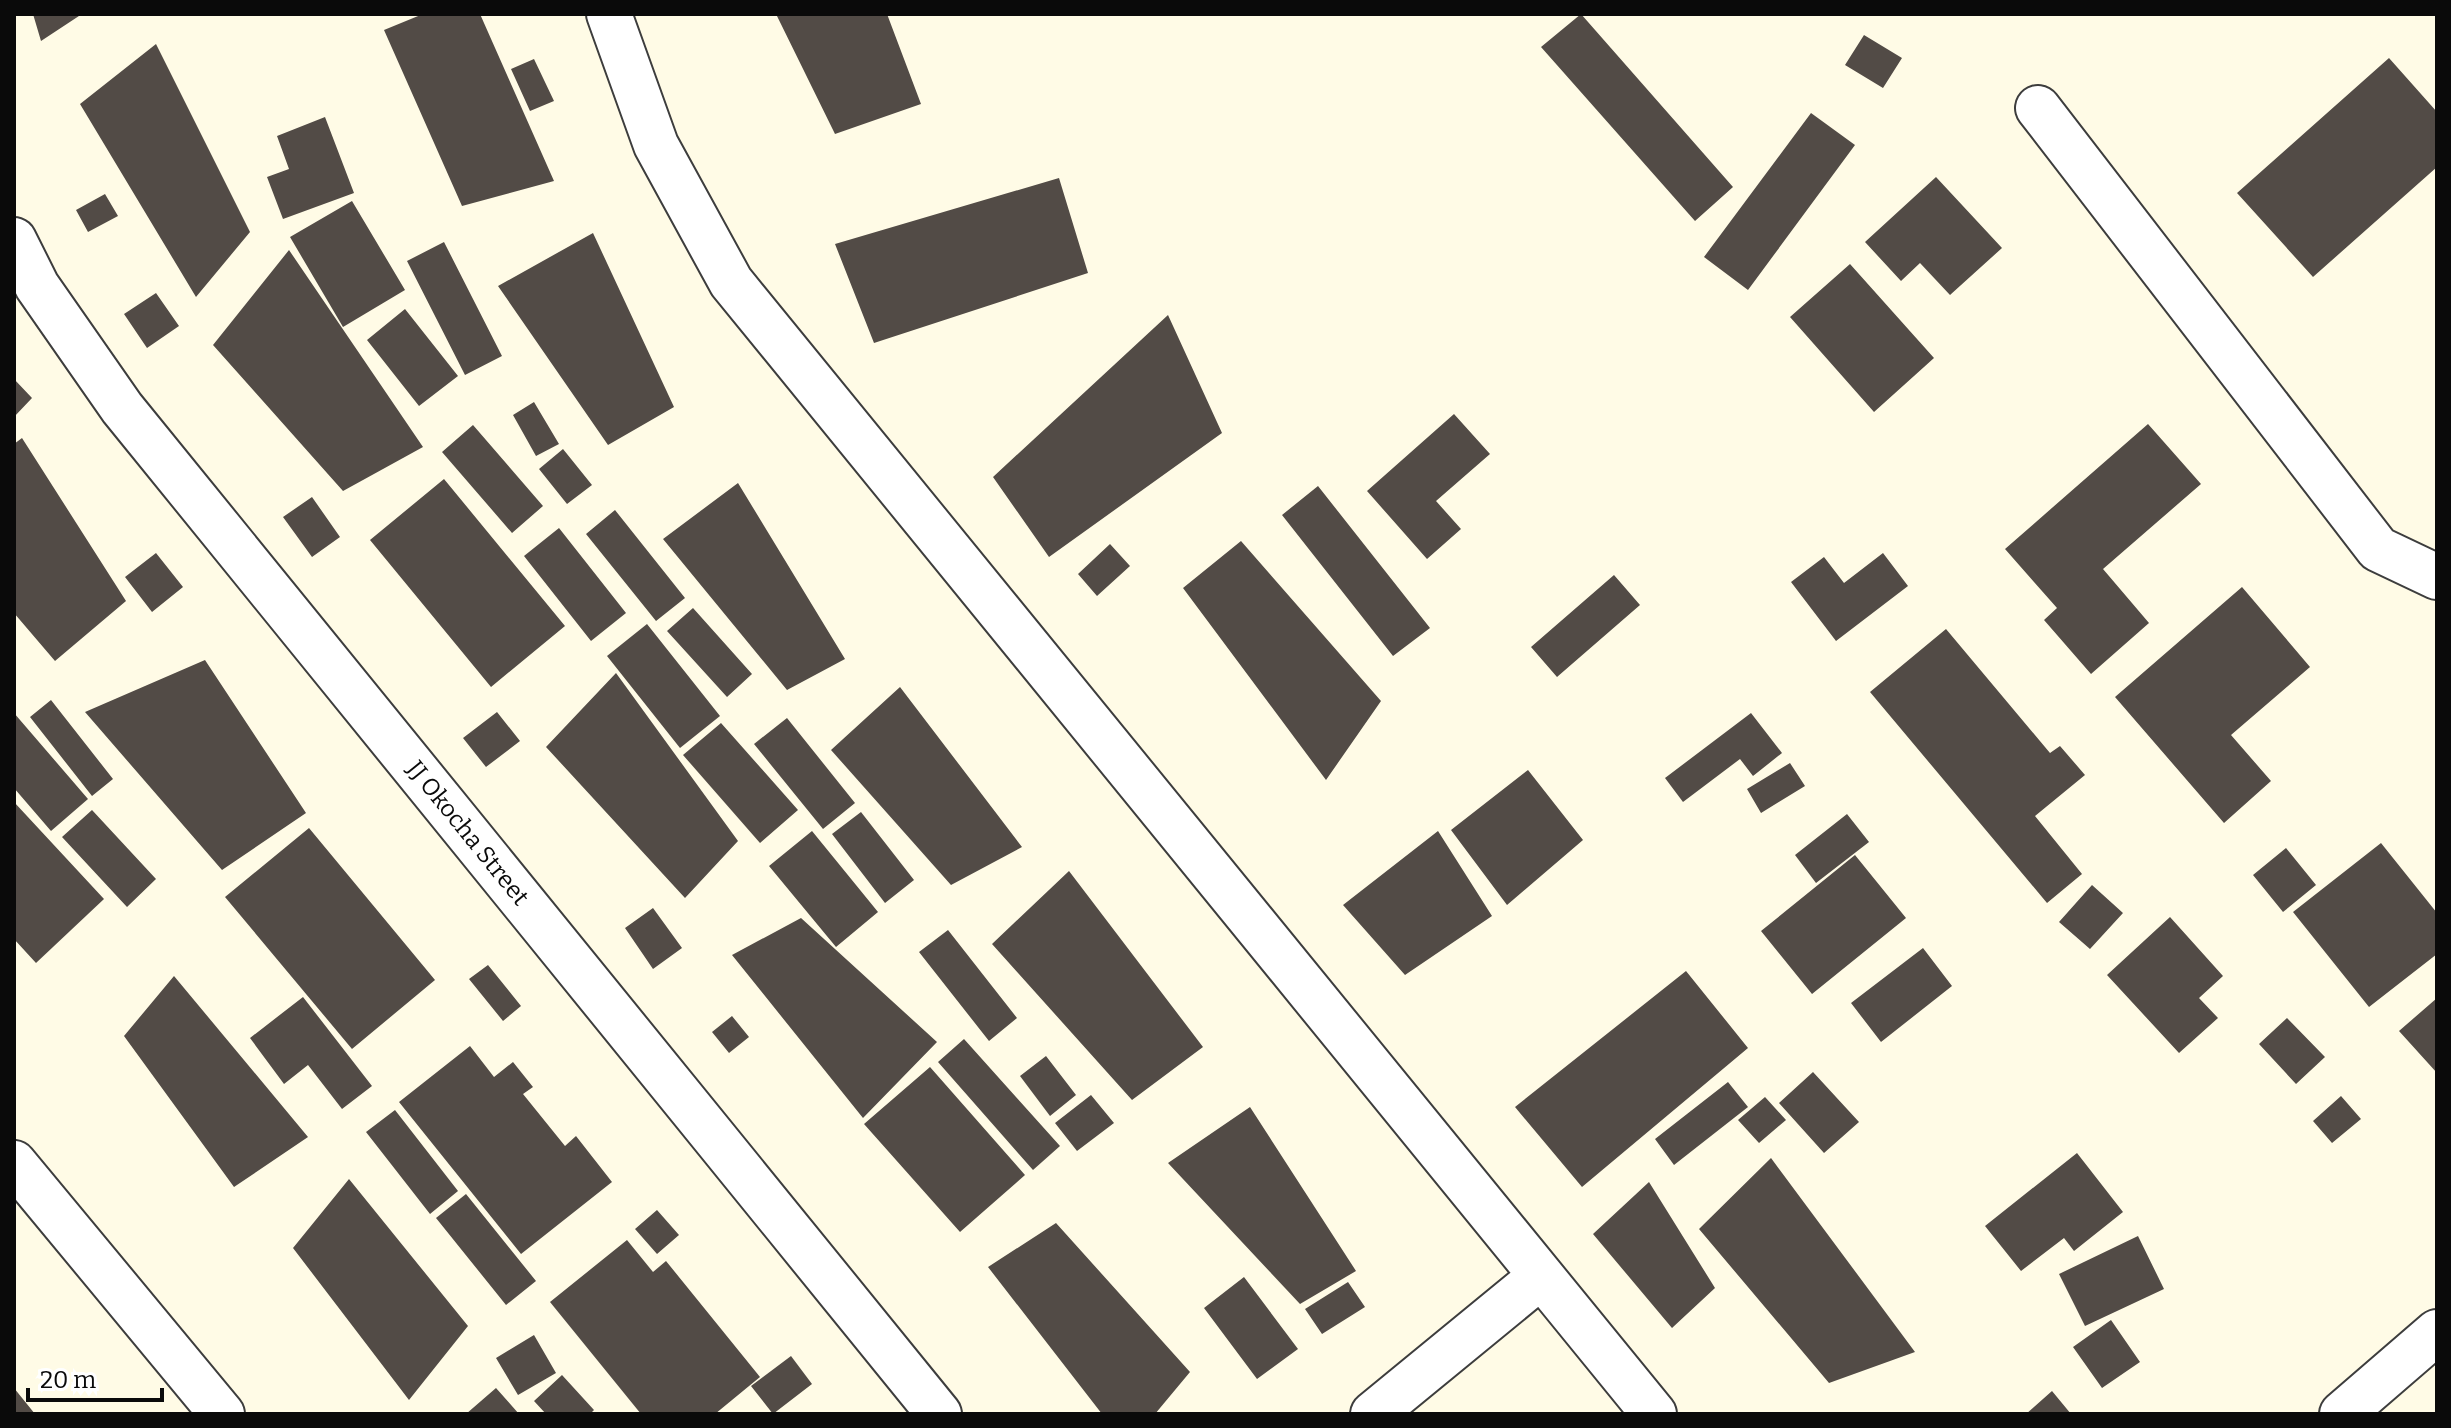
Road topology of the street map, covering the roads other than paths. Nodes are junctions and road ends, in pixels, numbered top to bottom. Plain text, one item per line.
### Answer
1 (609, 14) edge
2 (2038, 108) dead end
3 (14, 240) edge
4 (2437, 577) edge
5 (14, 1163) edge
6 (1540, 1277) junction
7 (2437, 1332) edge
8 (222, 1414) edge
9 (939, 1414) edge
10 (1373, 1414) edge
11 (1654, 1414) edge
12 (2342, 1414) edge

1 - 6 street
2 - 4 street
3 - 9 street, JJ Okocha Street
5 - 8 street
6 - 10 street
6 - 11 street
7 - 12 street

